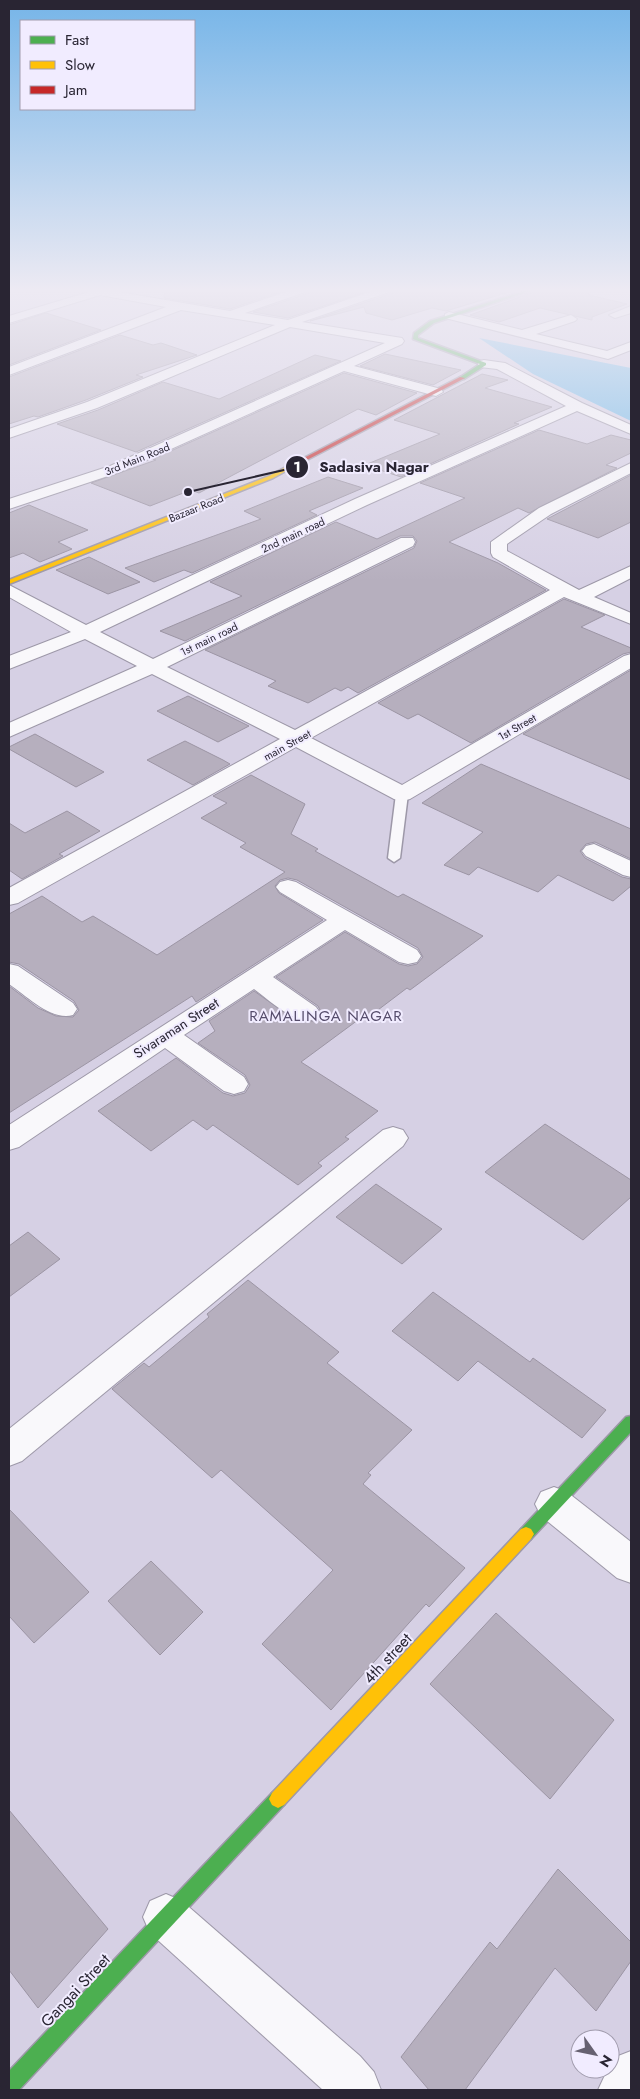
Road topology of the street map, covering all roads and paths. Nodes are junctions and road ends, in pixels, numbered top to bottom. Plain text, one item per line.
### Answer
1 (138, 386) edge
2 (301, 386) edge
3 (412, 386) edge
4 (438, 386) edge
5 (440, 386) edge
6 (539, 386) edge
7 (430, 391) junction
8 (578, 406) junction
9 (631, 430) edge
10 (9, 434) edge
11 (631, 467) edge
12 (9, 504) edge
13 (407, 542) dead end
14 (631, 571) edge
15 (9, 572) edge
16 (9, 582) edge
17 (9, 590) edge
18 (571, 593) junction
19 (631, 619) edge
20 (84, 632) junction
21 (631, 660) edge
22 (9, 663) edge
23 (154, 666) junction
24 (9, 731) edge
25 (299, 738) junction
26 (402, 794) junction
27 (594, 851) dead end
28 (394, 858) dead end
29 (631, 870) edge
30 (288, 887) dead end
31 (9, 898) edge
32 (345, 920) junction
33 (408, 956) dead end
34 (9, 972) edge
35 (254, 978) junction
36 (64, 1009) dead end
37 (307, 1013) dead end
38 (165, 1035) junction
39 (234, 1084) dead end
40 (394, 1138) dead end
41 (9, 1139) edge
42 (631, 1422) edge
43 (9, 1450) edge
44 (554, 1504) junction
45 (631, 1565) edge
46 (166, 1917) junction
47 (631, 2076) edge
48 (9, 2085) edge
49 (343, 2085) edge
50 (623, 2090) edge

1 - 10 street
2 - 12 street, 3rd Main Road
3 - 7 street
4 - 7 main road, Bazaar Road
5 - 7 main road, Bazaar Road
6 - 8 street
7 - 15 main road, Bazaar Road
7 - 16 main road, Bazaar Road
8 - 9 street
8 - 20 street, 2nd main road
11 - 18 street
13 - 23 street, 1st main road
14 - 18 street, main Street
17 - 20 street
18 - 19 street
18 - 25 street, main Street
20 - 22 street, 2nd main road
20 - 23 street
21 - 26 street, 1st Street
23 - 24 street, 1st main road
23 - 25 street
25 - 26 street
25 - 31 street, main Street
26 - 28 lane
27 - 29 street
30 - 32 street
32 - 33 street
32 - 35 street, Sivaraman Street
34 - 36 street
35 - 37 street
35 - 38 street, Sivaraman Street
38 - 39 street
38 - 41 street, Sivaraman Street
40 - 43 street
42 - 44 main road, 4th street
44 - 45 street
44 - 46 main road, 4th street
46 - 48 main road, Gangai Street
46 - 49 street
47 - 50 street

